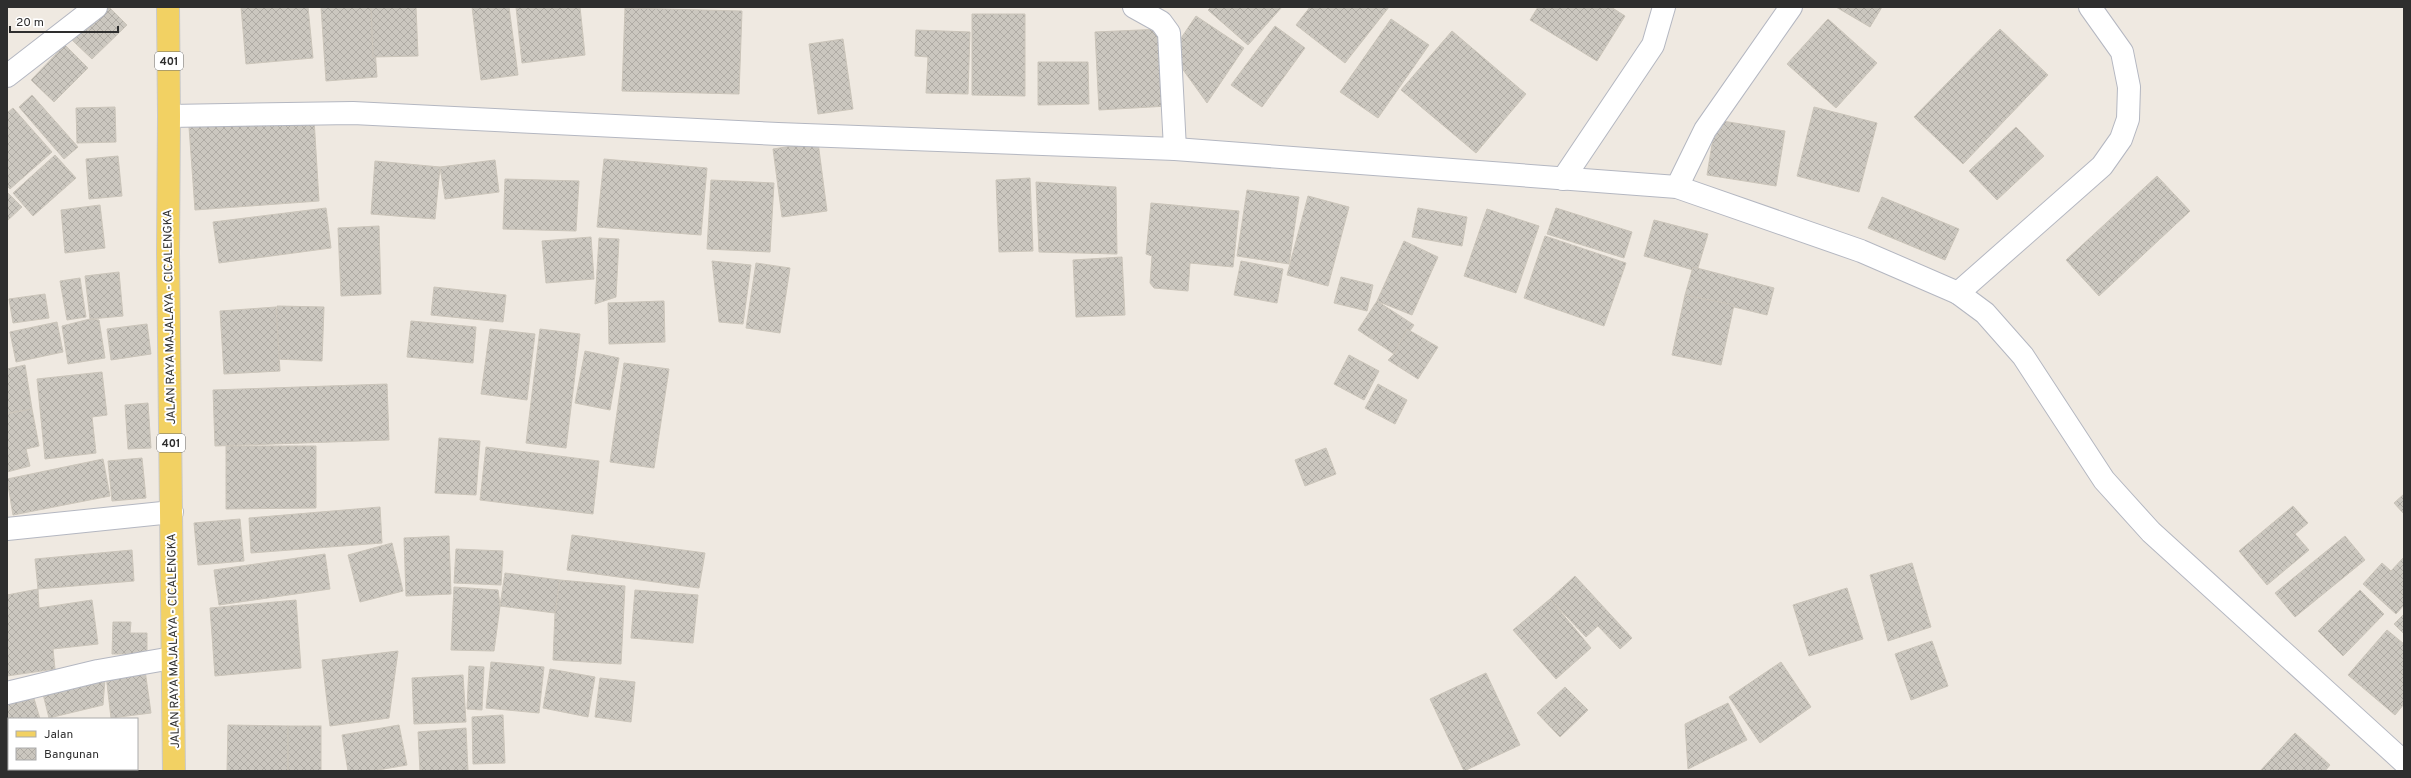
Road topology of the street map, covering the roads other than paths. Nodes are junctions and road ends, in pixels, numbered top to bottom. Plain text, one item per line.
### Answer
1 (96, 7) edge
2 (168, 7) edge
3 (1134, 7) edge
4 (1664, 7) edge
5 (1791, 7) edge
6 (2090, 7) edge
7 (7, 76) edge
8 (170, 116) junction
9 (1175, 149) junction
10 (1563, 179) junction
11 (1677, 188) junction
12 (1958, 293) junction
13 (172, 512) junction
14 (7, 529) edge
15 (172, 658) junction
16 (7, 693) edge
17 (2404, 762) edge
18 (174, 771) edge

1 - 7 street
2 - 8 main road, JALAN RAYA MAJALAYA - CICALENGKA / 401
3 - 9 street
4 - 10 street
5 - 11 street
6 - 12 street
8 - 9 street
8 - 13 main road, JALAN RAYA MAJALAYA - CICALENGKA / 401
9 - 10 street
10 - 11 street
11 - 12 street
12 - 17 street
13 - 14 street
13 - 15 main road, JALAN RAYA MAJALAYA - CICALENGKA / 401
15 - 16 street
15 - 18 main road, JALAN RAYA MAJALAYA - CICALENGKA / 401

